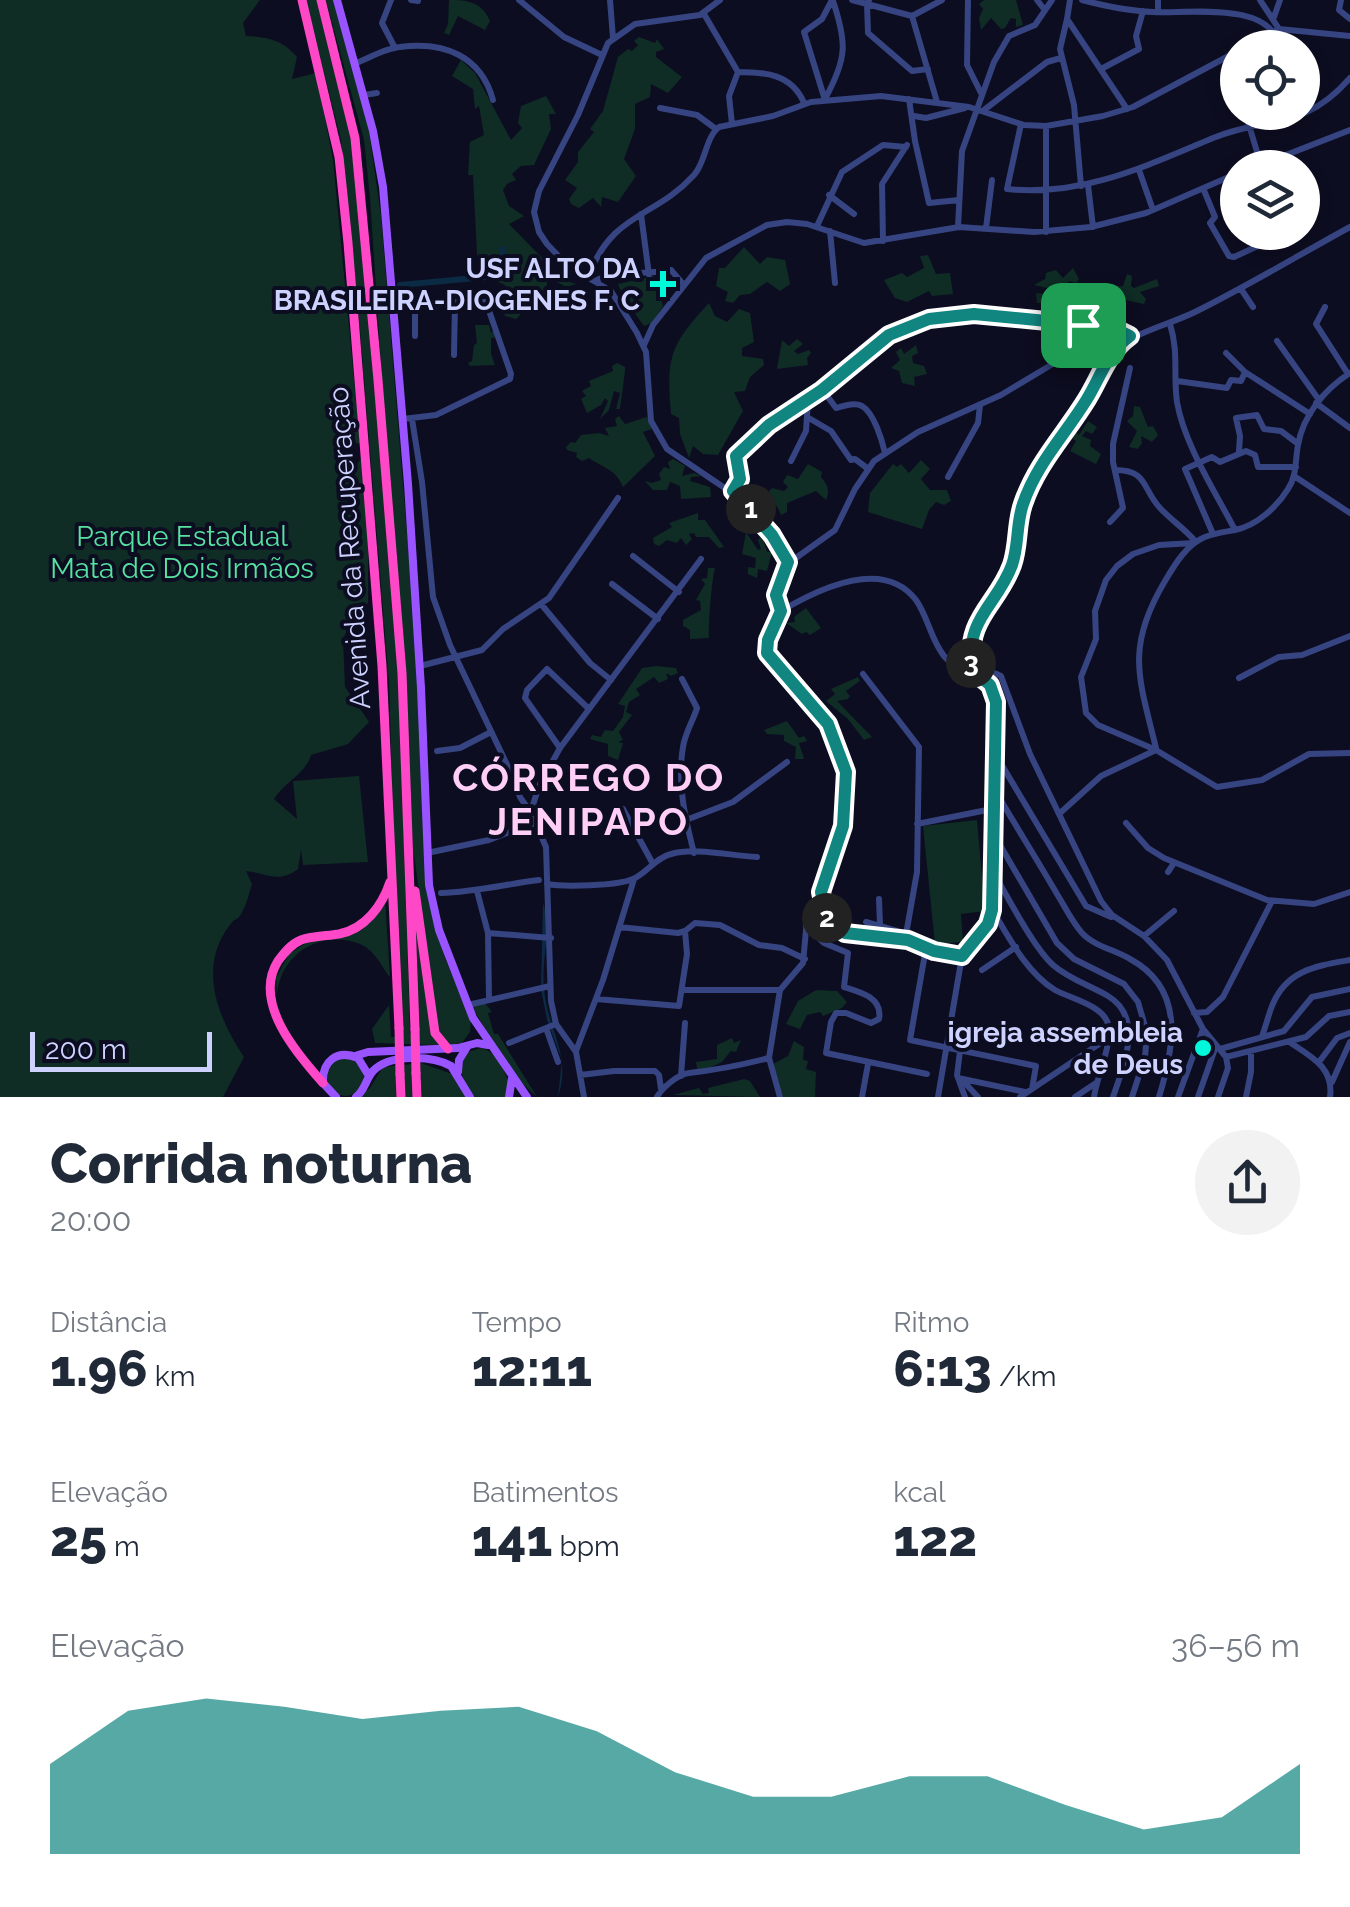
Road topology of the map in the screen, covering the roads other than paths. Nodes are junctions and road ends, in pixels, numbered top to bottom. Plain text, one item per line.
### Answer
1 (302, 0) edge
2 (321, 0) edge
3 (338, 0) edge
4 (390, 0) edge
5 (519, 0) edge
6 (610, 0) edge
7 (720, 0) edge
8 (832, 0) edge
9 (852, 0) edge
10 (942, 0) edge
11 (957, 0) edge
12 (968, 0) edge
13 (1036, 0) edge
14 (1052, 0) edge
15 (1070, 0) edge
16 (1082, 0) edge
17 (1158, 0) edge
18 (1260, 0) edge
19 (1280, 0) edge
20 (1342, 0) edge
21 (868, 2) edge
22 (1044, 10) junction
23 (1142, 12) junction
24 (1158, 12) junction
25 (704, 14) junction
26 (912, 16) junction
27 (1350, 18) edge
28 (1067, 19) junction
29 (1274, 19) junction
30 (1276, 30) joint
31 (1320, 34) edge
32 (1350, 36) edge
33 (613, 39) junction
34 (394, 48) junction
35 (602, 55) junction
36 (1061, 58) junction
37 (1220, 61) edge
38 (356, 64) junction
39 (928, 69) junction
40 (1102, 69) junction
41 (738, 72) junction
42 (1350, 78) edge
43 (378, 93) dead end
44 (364, 96) junction
45 (983, 96) junction
46 (826, 99) junction
47 (910, 99) junction
48 (493, 100) dead end
49 (938, 102) junction
50 (804, 104) junction
51 (1320, 105) edge
52 (969, 107) junction
53 (660, 108) dead end
54 (1127, 109) junction
55 (980, 110) junction
56 (913, 115) junction
57 (1074, 121) junction
58 (732, 124) junction
59 (1022, 124) junction
60 (1046, 126) junction
61 (716, 129) junction
62 (1239, 130) edge
63 (1350, 130) edge
64 (914, 136) junction
65 (906, 147) junction
66 (1298, 150) edge
67 (1138, 170) junction
68 (992, 180) dead end
69 (1220, 181) edge
70 (1084, 185) junction
71 (1046, 188) junction
72 (1203, 188) junction
73 (829, 195) junction
74 (959, 200) junction
75 (1152, 210) junction
76 (644, 212) junction
77 (854, 214) dead end
78 (817, 226) junction
79 (958, 227) junction
80 (1093, 227) junction
81 (1350, 227) edge
82 (986, 228) junction
83 (830, 231) junction
84 (1046, 232) junction
85 (1220, 240) edge
86 (883, 241) junction
87 (1226, 250) edge
88 (1249, 250) edge
89 (648, 274) junction
90 (592, 279) junction
91 (836, 283) dead end
92 (684, 284) junction
93 (1241, 289) junction
94 (455, 302) junction
95 (415, 306) junction
96 (1253, 307) dead end
97 (1325, 307) dead end
98 (393, 308) junction
99 (1170, 324) junction
100 (415, 336) dead end
101 (1130, 336) junction
102 (1277, 341) dead end
103 (643, 346) junction
104 (1226, 353) dead end
105 (454, 356) dead end
106 (1061, 359) dead end
107 (1130, 368) dead end
108 (1245, 372) junction
109 (1349, 374) edge
110 (1177, 381) junction
111 (822, 390) junction
112 (808, 398) junction
113 (1318, 401) junction
114 (980, 405) junction
115 (1310, 414) junction
116 (807, 417) junction
117 (407, 419) junction
118 (1350, 428) edge
119 (1298, 443) junction
120 (885, 452) junction
121 (1239, 452) junction
122 (791, 461) dead end
123 (1202, 463) junction
124 (1296, 467) junction
125 (868, 468) junction
126 (1115, 470) junction
127 (1294, 476) junction
128 (948, 477) dead end
129 (422, 482) junction
130 (408, 484) junction
131 (733, 491) junction
132 (618, 498) dead end
133 (1350, 514) edge
134 (1110, 522) dead end
135 (1236, 530) junction
136 (1212, 534) junction
137 (1195, 542) junction
138 (633, 556) dead end
139 (701, 559) dead end
140 (788, 562) junction
141 (612, 584) dead end
142 (678, 592) junction
143 (541, 604) junction
144 (781, 611) junction
145 (658, 620) junction
146 (1350, 636) edge
147 (456, 657) junction
148 (420, 666) junction
149 (975, 671) junction
150 (862, 674) dead end
151 (1239, 678) dead end
152 (682, 679) dead end
153 (611, 680) junction
154 (589, 709) junction
155 (491, 732) junction
156 (560, 748) junction
157 (1156, 750) junction
158 (438, 751) dead end
159 (994, 751) junction
160 (1350, 754) edge
161 (787, 762) dead end
162 (993, 786) junction
163 (623, 809) dead end
164 (992, 809) junction
165 (531, 812) junction
166 (1058, 814) junction
167 (686, 820) junction
168 (1126, 822) dead end
169 (533, 823) junction
170 (917, 824) junction
171 (992, 832) junction
172 (408, 849) junction
173 (427, 852) junction
174 (694, 853) junction
175 (757, 857) dead end
176 (653, 864) junction
177 (1174, 864) junction
178 (992, 871) junction
179 (1168, 872) dead end
180 (392, 874) junction
181 (634, 879) junction
182 (543, 882) junction
183 (822, 886) junction
184 (477, 892) junction
185 (1350, 892) edge
186 (441, 893) dead end
187 (879, 899) dead end
188 (1272, 901) junction
189 (992, 910) junction
190 (1174, 911) dead end
191 (1117, 918) junction
192 (866, 922) dead end
193 (880, 925) junction
194 (806, 926) junction
195 (619, 927) junction
196 (686, 931) junction
197 (488, 933) junction
198 (1144, 936) junction
199 (906, 937) junction
200 (551, 938) junction
201 (1016, 947) junction
202 (926, 948) junction
203 (962, 956) junction
204 (805, 960) junction
205 (1350, 960) edge
206 (982, 970) dead end
207 (920, 983) junction
208 (550, 986) junction
209 (1350, 989) edge
210 (682, 990) junction
211 (780, 990) junction
212 (908, 990) dead end
213 (596, 999) junction
214 (490, 1000) junction
215 (468, 1006) junction
216 (1350, 1012) edge
217 (1196, 1017) junction
218 (473, 1018) junction
219 (685, 1023) dead end
220 (556, 1024) junction
221 (546, 1028) junction
222 (1204, 1029) junction
223 (1350, 1034) edge
224 (1261, 1037) junction
225 (1106, 1039) junction
226 (1290, 1042) junction
227 (1350, 1042) edge
228 (509, 1043) dead end
229 (467, 1047) junction
230 (1218, 1047) junction
231 (492, 1048) junction
232 (946, 1048) junction
233 (448, 1049) junction
234 (960, 1051) junction
235 (576, 1052) junction
236 (1250, 1052) junction
237 (354, 1056) junction
238 (1226, 1057) junction
239 (769, 1058) junction
240 (558, 1062) dead end
241 (1319, 1062) junction
242 (868, 1064) junction
243 (458, 1072) junction
244 (927, 1074) dead end
245 (580, 1075) junction
246 (368, 1076) junction
247 (682, 1076) junction
248 (512, 1078) junction
249 (958, 1079) junction
250 (1097, 1082) junction
251 (1332, 1082) junction
252 (323, 1083) junction
253 (659, 1093) edge
254 (1024, 1094) edge
255 (334, 1096) edge
256 (356, 1097) edge
257 (401, 1097) edge
258 (418, 1097) edge
259 (470, 1097) edge
260 (509, 1097) edge
261 (527, 1097) edge
262 (584, 1097) edge
263 (780, 1097) edge
264 (862, 1097) edge
265 (938, 1097) edge
266 (965, 1097) edge
267 (978, 1097) edge
268 (1075, 1097) edge
269 (1094, 1097) edge
270 (1113, 1097) edge
271 (1132, 1097) edge
272 (1159, 1097) edge
273 (1178, 1097) edge
274 (1198, 1097) edge
275 (1218, 1097) edge
276 (1246, 1097) edge
277 (1330, 1097) edge

1 - 180 highway, Avenida da Recuperação
2 - 172 highway, Avenida da Recuperação
3 - 38 main road
4 - 34 street
5 - 35 street
6 - 33 street
7 - 25 street
8 - 46 street
8 - 46 street
9 - 21 street
10 - 26 street
11 - 12 street
12 - 45 street
13 - 22 street
14 - 22 street
15 - 28 street
16 - 23 street
17 - 24 street
18 - 29 street
19 - 29 street
20 - 27 street
21 - 26 street
21 - 39 street
22 - 45 street
23 - 24 street
23 - 40 street
24 - 30 street
25 - 33 street
25 - 41 street
26 - 39 street
28 - 36 street
28 - 40 street
29 - 30 street
31 - 32 street
33 - 35 street
34 - 38 street
34 - 48 street
35 - 90 street
36 - 55 street
36 - 57 street
37 - 54 street
38 - 44 main road
39 - 49 street
40 - 54 street
41 - 50 street
41 - 58 street
42 - 51 street
43 - 44 street
44 - 98 main road
45 - 55 street
46 - 47 street
46 - 50 street
47 - 49 street
47 - 56 street
49 - 52 street
50 - 58 street
52 - 55 street
52 - 56 street
53 - 61 street
54 - 57 street
55 - 59 street
55 - 74 street
56 - 64 street
57 - 60 street
57 - 70 street
58 - 61 street
59 - 60 street
59 - 71 street
60 - 71 street
61 - 76 street
62 - 67 street
63 - 66 street
64 - 65 street
64 - 74 street
65 - 73 street
65 - 86 street
67 - 70 street
67 - 75 street
68 - 82 street
69 - 72 street
70 - 71 street
70 - 80 street
71 - 84 street
72 - 75 street
72 - 85 street
73 - 77 street
73 - 78 street
74 - 79 street
75 - 80 street
76 - 89 street
76 - 90 street
78 - 83 street
78 - 92 street
79 - 82 street
79 - 86 street
80 - 84 street
81 - 93 street
82 - 84 street
83 - 86 street
83 - 91 street
87 - 88 street
89 - 90 street
89 - 92 street
90 - 103 street
92 - 103 street
93 - 96 street
93 - 99 street
94 - 95 street
94 - 105 street
94 - 117 street
95 - 98 street
95 - 100 street
97 - 109 street
98 - 117 main road
99 - 101 street
99 - 110 street
101 - 111 street
101 - 149 street
102 - 113 street
103 - 131 street
104 - 108 street
106 - 114 street
107 - 126 street
108 - 110 street
108 - 115 street
109 - 113 street
110 - 123 street
111 - 112 street
111 - 120 street
112 - 116 street
112 - 131 street
113 - 115 street
113 - 118 street
114 - 120 street
114 - 128 street
115 - 119 street
116 - 122 street
116 - 125 street
117 - 129 street
117 - 130 main road
119 - 121 street
119 - 124 street
120 - 125 street
121 - 123 street
121 - 124 street
123 - 135 street
123 - 136 street
124 - 127 street
125 - 140 street
126 - 134 street
126 - 137 street
127 - 133 street
127 - 135 street
129 - 130 street
129 - 147 street
130 - 148 main road
131 - 140 street
132 - 143 street
135 - 136 street
136 - 137 street
137 - 157 street
137 - 157 street
138 - 142 street
139 - 142 street
140 - 144 street
141 - 145 street
142 - 145 street
143 - 147 street
143 - 153 street
144 - 149 street
144 - 183 street
145 - 153 street
146 - 151 street
147 - 148 street
147 - 155 street
148 - 173 main road
149 - 159 street
149 - 166 street
150 - 170 street
152 - 167 street
153 - 154 street
154 - 156 street
154 - 156 street
155 - 158 street
155 - 165 street
156 - 165 street
157 - 160 street
157 - 166 street
159 - 162 street
159 - 191 street
161 - 167 street
162 - 164 street
162 - 272 street
163 - 176 street
164 - 170 street
164 - 171 street
165 - 169 street
166 - 191 street
167 - 174 street
168 - 177 street
169 - 173 street
169 - 182 street
170 - 199 street
171 - 178 street
171 - 271 street
172 - 233 highway
172 - 258 highway, Avenida da Recuperação, bridge
173 - 215 main road
174 - 175 street
174 - 176 street
176 - 181 street
177 - 179 street
177 - 188 street
178 - 189 street
178 - 270 street
180 - 252 highway
180 - 257 highway, Avenida da Recuperação, bridge
181 - 182 street
181 - 195 street
182 - 184 street
182 - 200 street
183 - 194 street
183 - 199 street
184 - 186 street
184 - 197 street
185 - 188 street
187 - 193 street
188 - 217 street
189 - 201 street
189 - 203 street
190 - 198 street
191 - 198 street
192 - 193 street
193 - 199 street
194 - 204 street
194 - 242 street
195 - 196 street
195 - 213 street
196 - 204 street
196 - 210 street
197 - 200 street
197 - 214 street
198 - 217 street
199 - 202 street
200 - 208 street
201 - 206 street
201 - 225 street
202 - 203 street
202 - 207 street
203 - 232 street
204 - 211 street
205 - 224 street
207 - 212 street
207 - 232 street
208 - 214 street
208 - 220 street
209 - 224 street
210 - 211 street
210 - 213 street
211 - 239 street
213 - 235 street
214 - 215 street
215 - 218 main road
216 - 226 street
217 - 222 street
218 - 229 main road
218 - 231 main road
219 - 247 street
220 - 221 street
220 - 235 street
221 - 228 street
221 - 240 street
222 - 230 street
222 - 273 street
223 - 241 street
224 - 230 street
225 - 250 street
225 - 254 street
226 - 236 street
226 - 241 street
227 - 251 street
229 - 231 main road
229 - 233 main road
229 - 243 main road
230 - 238 street
230 - 274 street
231 - 248 main road
232 - 234 street
232 - 265 street
233 - 237 main road
234 - 249 street
234 - 254 street
235 - 245 street
236 - 238 street
236 - 276 street
237 - 246 main road
237 - 252 main road
238 - 275 street
239 - 247 street
239 - 263 street
241 - 251 street
242 - 244 street
242 - 264 street
243 - 246 main road
243 - 259 main road
245 - 253 street
245 - 262 street
246 - 256 main road
247 - 253 street
248 - 260 main road
248 - 261 main road
249 - 254 street
249 - 266 street
249 - 267 street
250 - 268 street
250 - 269 street
251 - 277 street
252 - 255 main road

